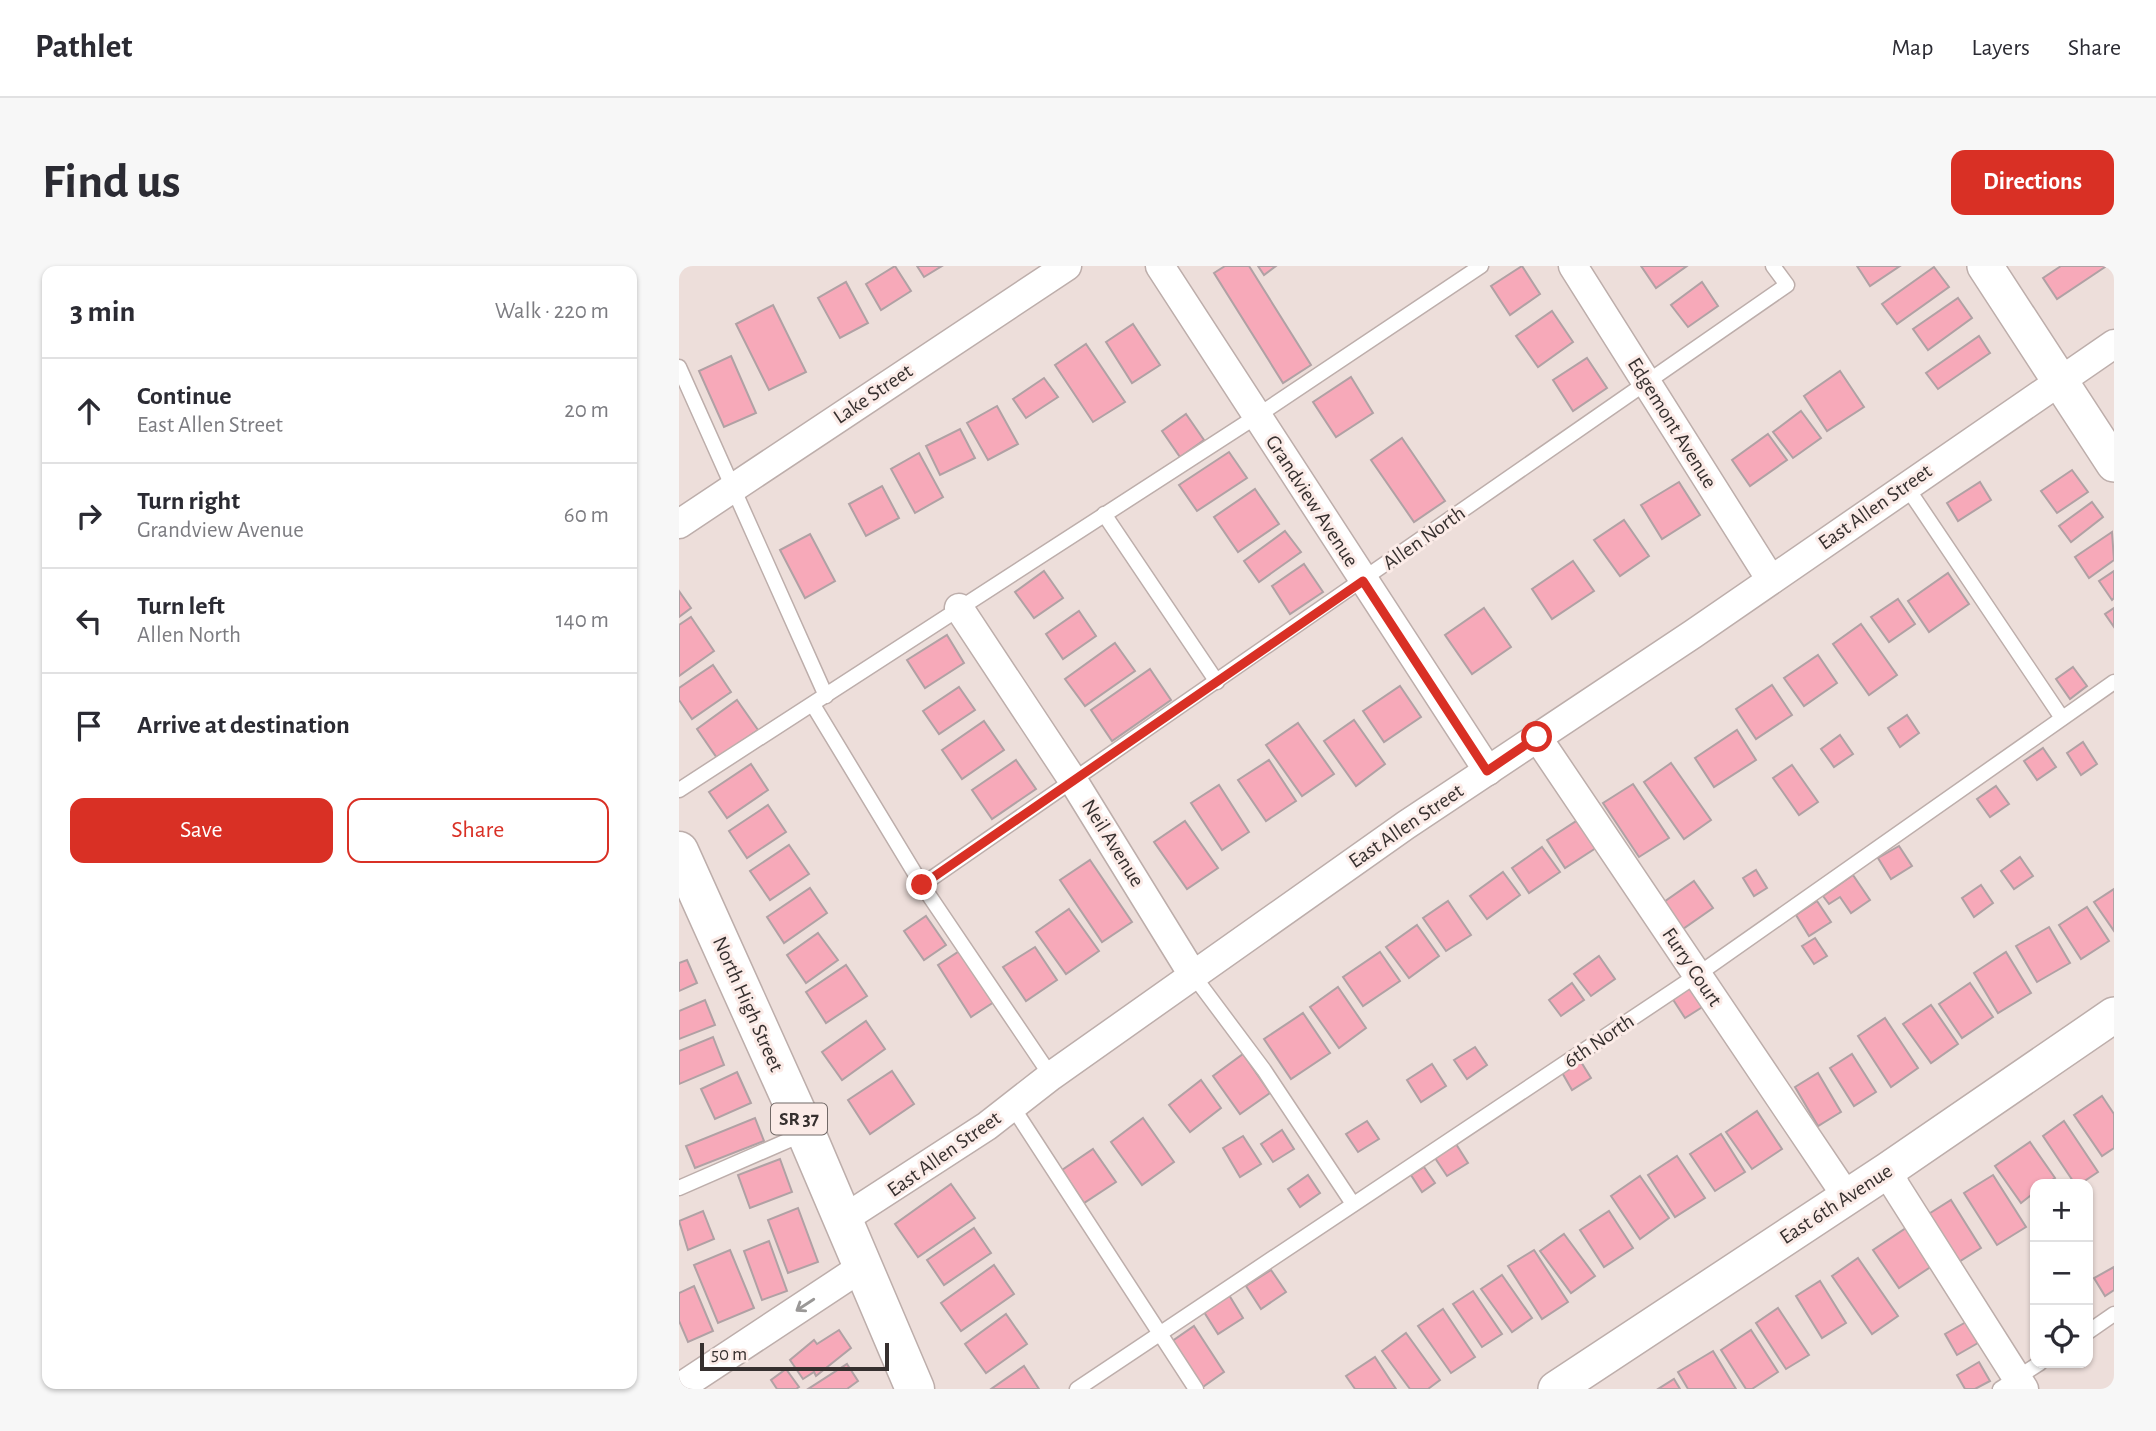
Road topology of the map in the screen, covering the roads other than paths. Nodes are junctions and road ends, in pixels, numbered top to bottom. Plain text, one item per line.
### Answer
1 (1067, 266) edge
2 (1160, 266) edge
3 (1481, 266) edge
4 (1573, 266) edge
5 (1773, 266) edge
6 (1985, 266) edge
7 (1037, 274) edge
8 (2114, 344) edge
9 (679, 367) edge
10 (2060, 380) junction
11 (1647, 383) junction
12 (1257, 416) junction
13 (2114, 464) edge
14 (1906, 486) junction
15 (732, 488) junction
16 (1104, 514) junction
17 (679, 524) edge
18 (1771, 580) junction
19 (1363, 581) junction
20 (959, 608) junction
21 (1217, 682) junction
22 (2114, 682) edge
23 (826, 696) junction
24 (813, 705) junction
25 (2062, 718) junction
26 (1537, 737) junction
27 (1487, 771) junction
28 (1075, 782) junction
29 (679, 790) edge
30 (679, 851) edge
31 (922, 885) junction
32 (1193, 975) junction
33 (1697, 975) junction
34 (2114, 1015) edge
35 (1051, 1076) junction
36 (1012, 1106) junction
37 (806, 1133) junction
38 (1888, 1170) junction
39 (679, 1188) edge
40 (1847, 1197) junction
41 (1353, 1204) junction
42 (842, 1220) junction
43 (862, 1267) junction
44 (2114, 1314) edge
45 (2093, 1329) edge
46 (1159, 1334) junction
47 (2035, 1368) edge
48 (2013, 1385) edge
49 (679, 1388) edge
50 (915, 1389) edge
51 (1077, 1389) edge
52 (1196, 1389) edge
53 (1556, 1389) edge

1 - 7 street, Lake Street
2 - 12 street, Grandview Avenue
3 - 12 lane
4 - 11 street, Edgemont Avenue
5 - 11 lane, Allen North
6 - 10 street
7 - 15 street, Lake Street
8 - 10 street, East Allen Street
9 - 15 lane
10 - 13 street
10 - 14 street, East Allen Street
11 - 18 street, Edgemont Avenue
11 - 19 lane, Allen North
12 - 16 lane
12 - 19 street, Grandview Avenue
14 - 18 street, East Allen Street
14 - 25 lane
15 - 17 street, Lake Street
15 - 23 lane
16 - 20 lane
16 - 21 lane
18 - 26 street, East Allen Street
19 - 21 lane, Allen North
19 - 27 street, Grandview Avenue
20 - 23 lane
20 - 28 street, Neil Avenue
21 - 28 lane, Allen North
22 - 25 lane, 6th North
23 - 24 lane
24 - 29 lane
24 - 31 lane
25 - 33 lane, 6th North
26 - 27 street, East Allen Street
26 - 33 street, Furry Court
27 - 32 street, East Allen Street
28 - 31 lane, Allen North
28 - 32 street, Neil Avenue
30 - 37 highway, North High Street / SR 37
31 - 35 lane
32 - 35 street, East Allen Street
32 - 41 lane
33 - 40 street, Furry Court
33 - 41 lane, 6th North
34 - 38 street, East 6th Avenue
35 - 36 street, East Allen Street
36 - 42 street, East Allen Street
36 - 46 lane
37 - 39 lane
37 - 42 highway, North High Street / SR 37
38 - 40 street, East 6th Avenue
38 - 48 street
40 - 53 street, East 6th Avenue
41 - 46 lane, 6th North
42 - 43 highway, North High Street / SR 37
43 -> 49 street
43 - 50 highway, North High Street / SR 37
44 - 45 lane
46 - 51 lane, 6th North
46 - 52 lane
47 - 48 lane

